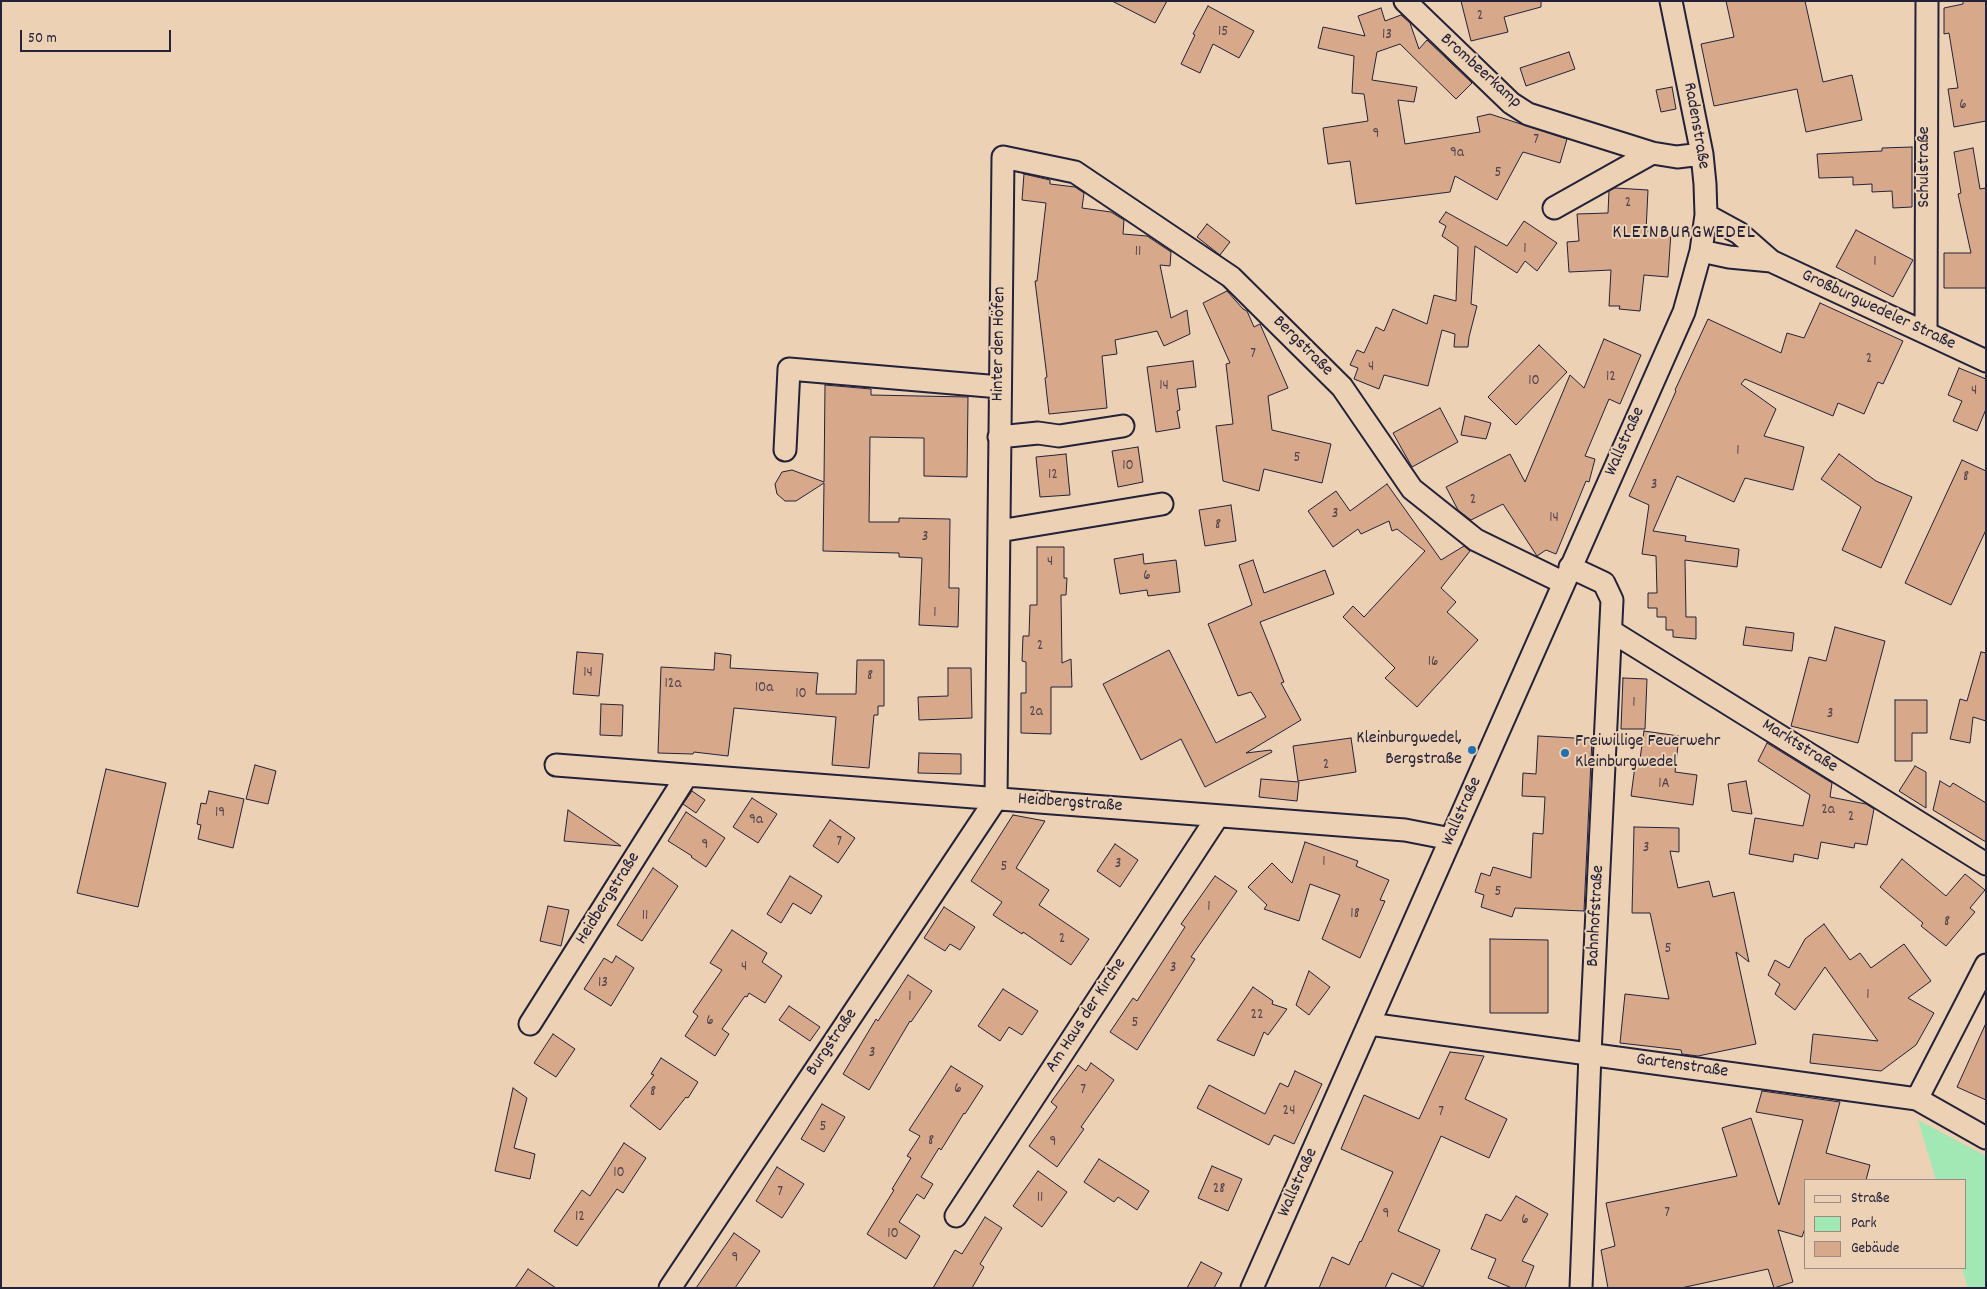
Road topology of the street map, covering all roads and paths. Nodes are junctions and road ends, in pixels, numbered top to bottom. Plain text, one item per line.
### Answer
1 (1405, 1) edge
2 (1671, 1) edge
3 (1927, 1) edge
4 (1652, 153) junction
5 (1702, 154) junction
6 (1003, 157) joint
7 (1554, 208) dead end
8 (1706, 215) junction
9 (1701, 252) junction
10 (1771, 261) junction
11 (1926, 333) junction
12 (1986, 361) edge
13 (1000, 387) junction
14 (1123, 426) dead end
15 (999, 437) junction
16 (785, 450) dead end
17 (1162, 504) dead end
18 (999, 531) junction
19 (1567, 575) junction
20 (1611, 631) junction
21 (556, 765) dead end
22 (687, 775) junction
23 (996, 798) junction
24 (1218, 816) junction
25 (1451, 839) junction
26 (1986, 864) edge
27 (1986, 965) edge
28 (530, 1024) dead end
29 (1369, 1024) junction
30 (1590, 1054) junction
31 (1917, 1099) junction
32 (1986, 1138) edge
33 (956, 1216) dead end
34 (670, 1288) edge
35 (1252, 1288) edge
36 (1581, 1288) edge

1 - 4 street, Brombeerkamp
2 - 5 street, Radenstraße
3 - 11 street, Schulstraße
4 - 5 street, Brombeerkamp
4 - 7 street
5 - 8 street, Radenstraße
6 - 13 street, Hinter den Höfen
6 - 19 street, Bergstraße
8 - 9 street, Radenstraße
8 - 10 street, Großburgwedeler Straße
9 - 10 street, Großburgwedeler Straße
9 - 19 street, Wallstraße
10 - 11 street, Großburgwedeler Straße
11 - 12 street, Großburgwedeler Straße
13 - 15 street, Hinter den Höfen
13 - 16 street
14 - 15 street
15 - 18 street, Hinter den Höfen
17 - 18 street
18 - 23 street, Hinter den Höfen
19 - 20 street, Bahnhofstraße
19 - 25 street, Wallstraße
20 - 26 street, Marktstraße
20 - 30 street, Bahnhofstraße
21 - 22 street, Heidbergstraße
22 - 23 street, Heidbergstraße
22 - 28 street, Heidbergstraße
23 - 24 street, Heidbergstraße
23 - 34 street, Burgstraße
24 - 25 street, Heidbergstraße
24 - 33 street, Am Haus der Kirche
25 - 29 street, Wallstraße
27 - 31 street
29 - 30 street, Gartenstraße
29 - 35 street, Wallstraße
30 - 31 street, Gartenstraße
30 - 36 street, Bahnhofstraße
31 - 32 street, Gartenstraße

